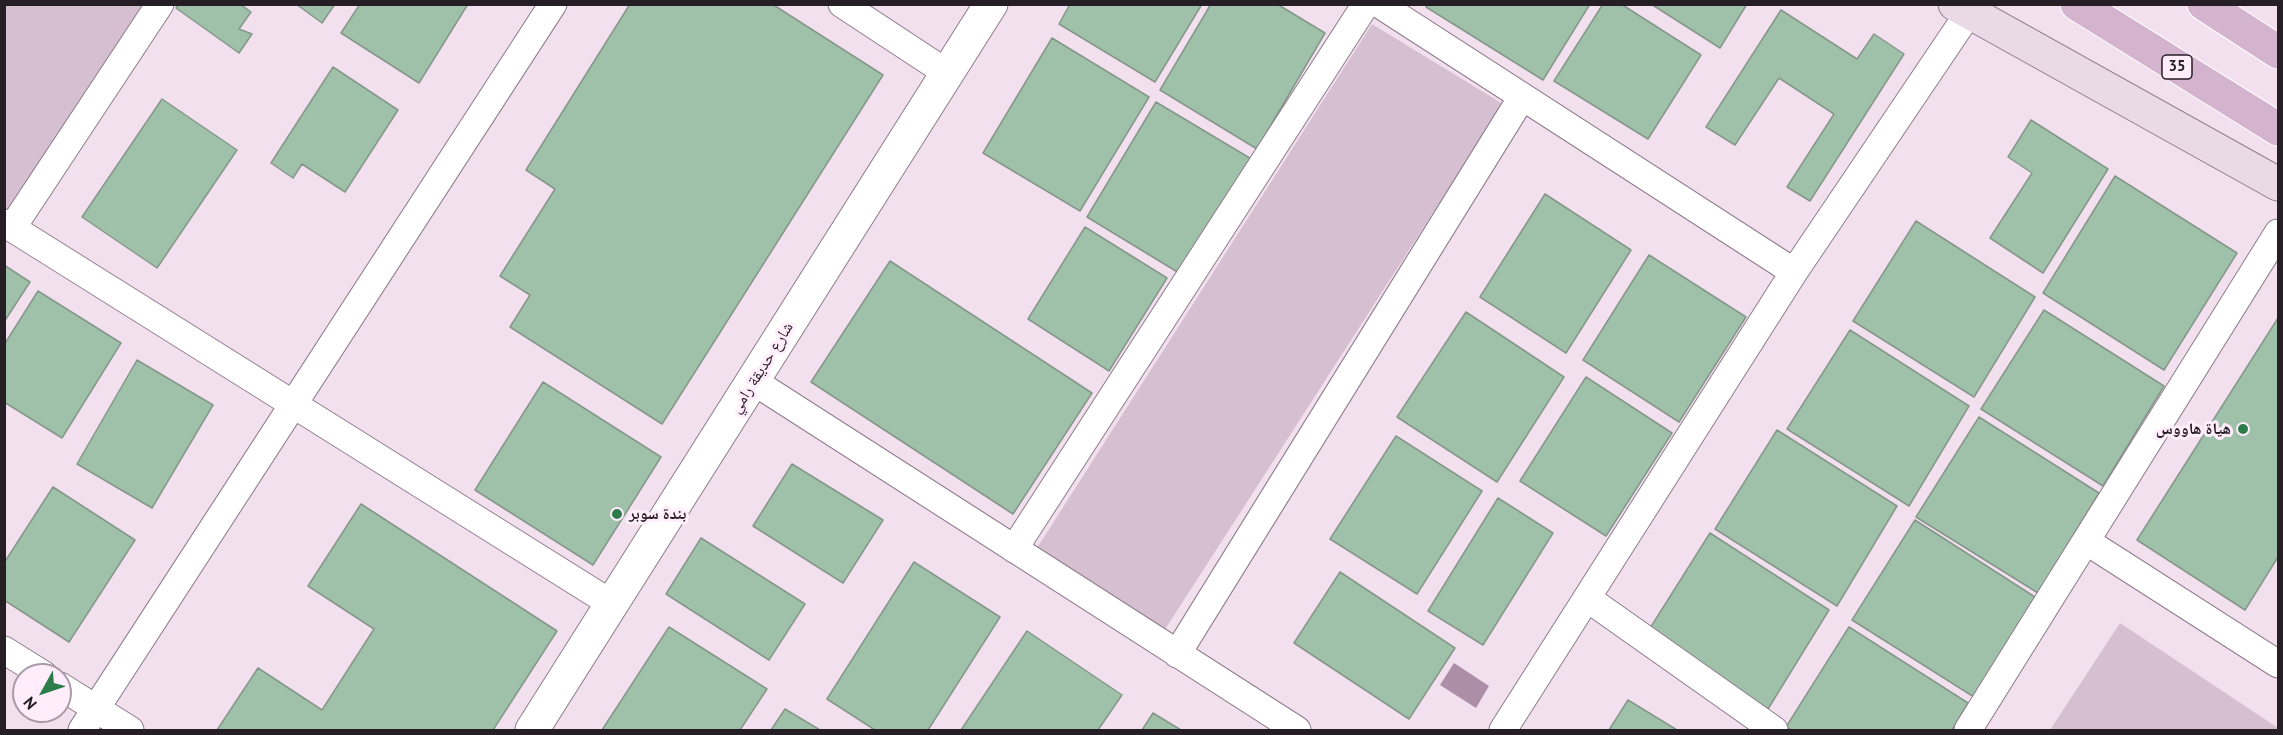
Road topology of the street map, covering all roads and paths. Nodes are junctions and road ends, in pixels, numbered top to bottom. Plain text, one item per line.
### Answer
1 (160, 4) edge
2 (552, 4) edge
3 (842, 4) edge
4 (991, 4) edge
5 (1366, 4) edge
6 (1379, 4) edge
7 (2204, 4) edge
8 (1962, 9) edge
9 (2083, 10) edge
10 (2278, 52) edge
11 (947, 73) junction
12 (1522, 97) junction
13 (2278, 129) edge
14 (2278, 184) edge
15 (8, 225) edge
16 (2278, 233) edge
17 (1794, 272) junction
18 (753, 381) junction
19 (294, 406) junction
20 (2086, 541) junction
21 (1014, 549) junction
22 (1587, 598) junction
23 (612, 604) junction
24 (4, 650) edge
25 (1177, 654) junction
26 (25, 663) edge
27 (2278, 663) edge
28 (72, 700) edge
29 (89, 719) edge
30 (130, 730) edge
31 (532, 730) edge
32 (1297, 730) edge
33 (1503, 730) edge
34 (1774, 730) edge
35 (1968, 730) edge

1 - 15 street
2 - 19 street
3 - 11 street
4 - 11 street, شارع حديقة رامي
5 - 21 street
6 - 12 street
7 - 10 main road
8 - 14 main road
8 - 17 street
9 - 13 main road, 35
11 - 18 street, شارع حديقة رامي
12 - 17 street
12 - 25 street
15 - 19 street
16 - 20 street
17 - 22 street
18 - 21 street
18 - 23 street, شارع حديقة رامي
19 - 23 street
19 - 29 street
20 - 27 street
20 - 35 street
21 - 25 street
22 - 33 street
22 - 34 street
23 - 31 street, شارع حديقة رامي
24 - 26 street
25 - 32 street
28 - 29 street
29 - 30 street

